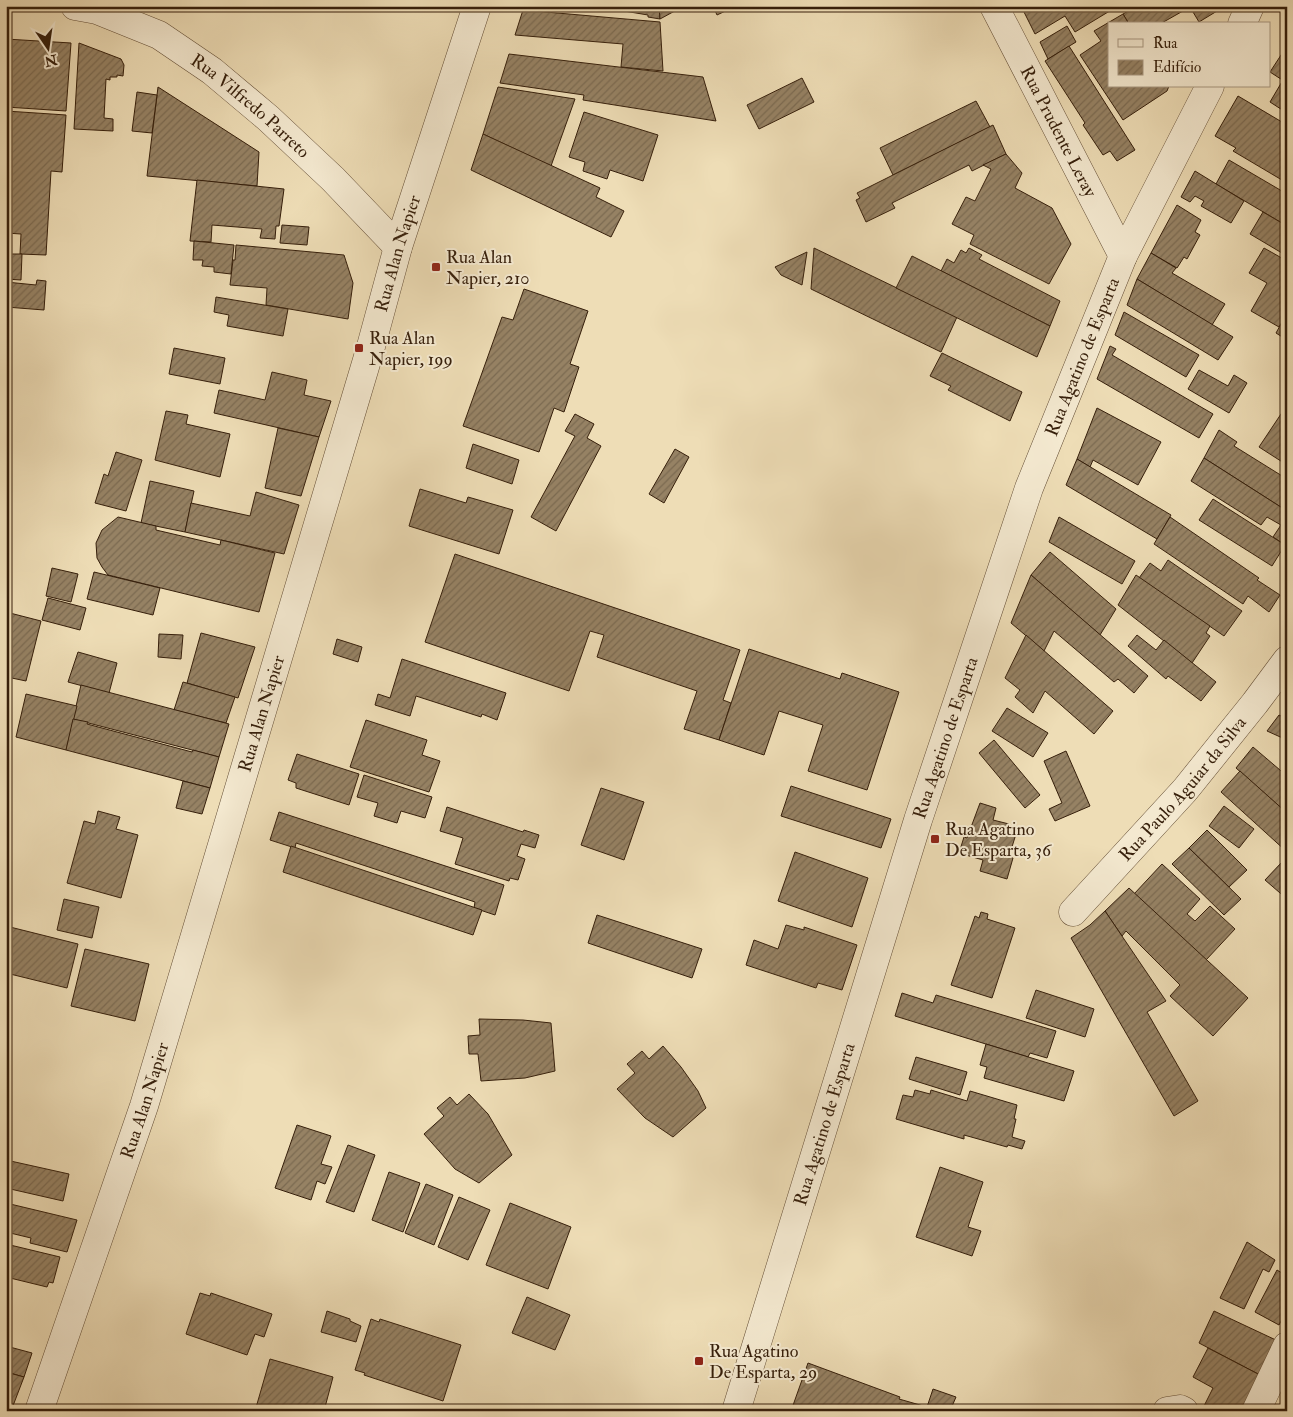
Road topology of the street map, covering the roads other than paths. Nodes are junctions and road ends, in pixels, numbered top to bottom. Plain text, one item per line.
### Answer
1 (75, 6) edge
2 (994, 6) edge
3 (1250, 6) edge
4 (476, 10) edge
5 (1243, 22) edge
6 (1209, 88) edge
7 (398, 247) junction
8 (1123, 256) junction
9 (1287, 660) edge
10 (1073, 912) dead end
11 (1287, 1346) edge
12 (39, 1411) edge
13 (736, 1411) edge
14 (1167, 1411) edge
15 (1184, 1411) edge
16 (1256, 1411) edge

1 - 7 street, Rua Vilfredo Parreto
2 - 8 street, Rua Prudente Leray
3 - 5 street
4 - 7 street, Rua Alan Napier
6 - 8 street, Rua Agatino de Esparta
7 - 12 street, Rua Alan Napier
8 - 13 street, Rua Agatino de Esparta
9 - 10 street, Rua Paulo Aguiar da Silva
11 - 16 street
14 - 15 street

